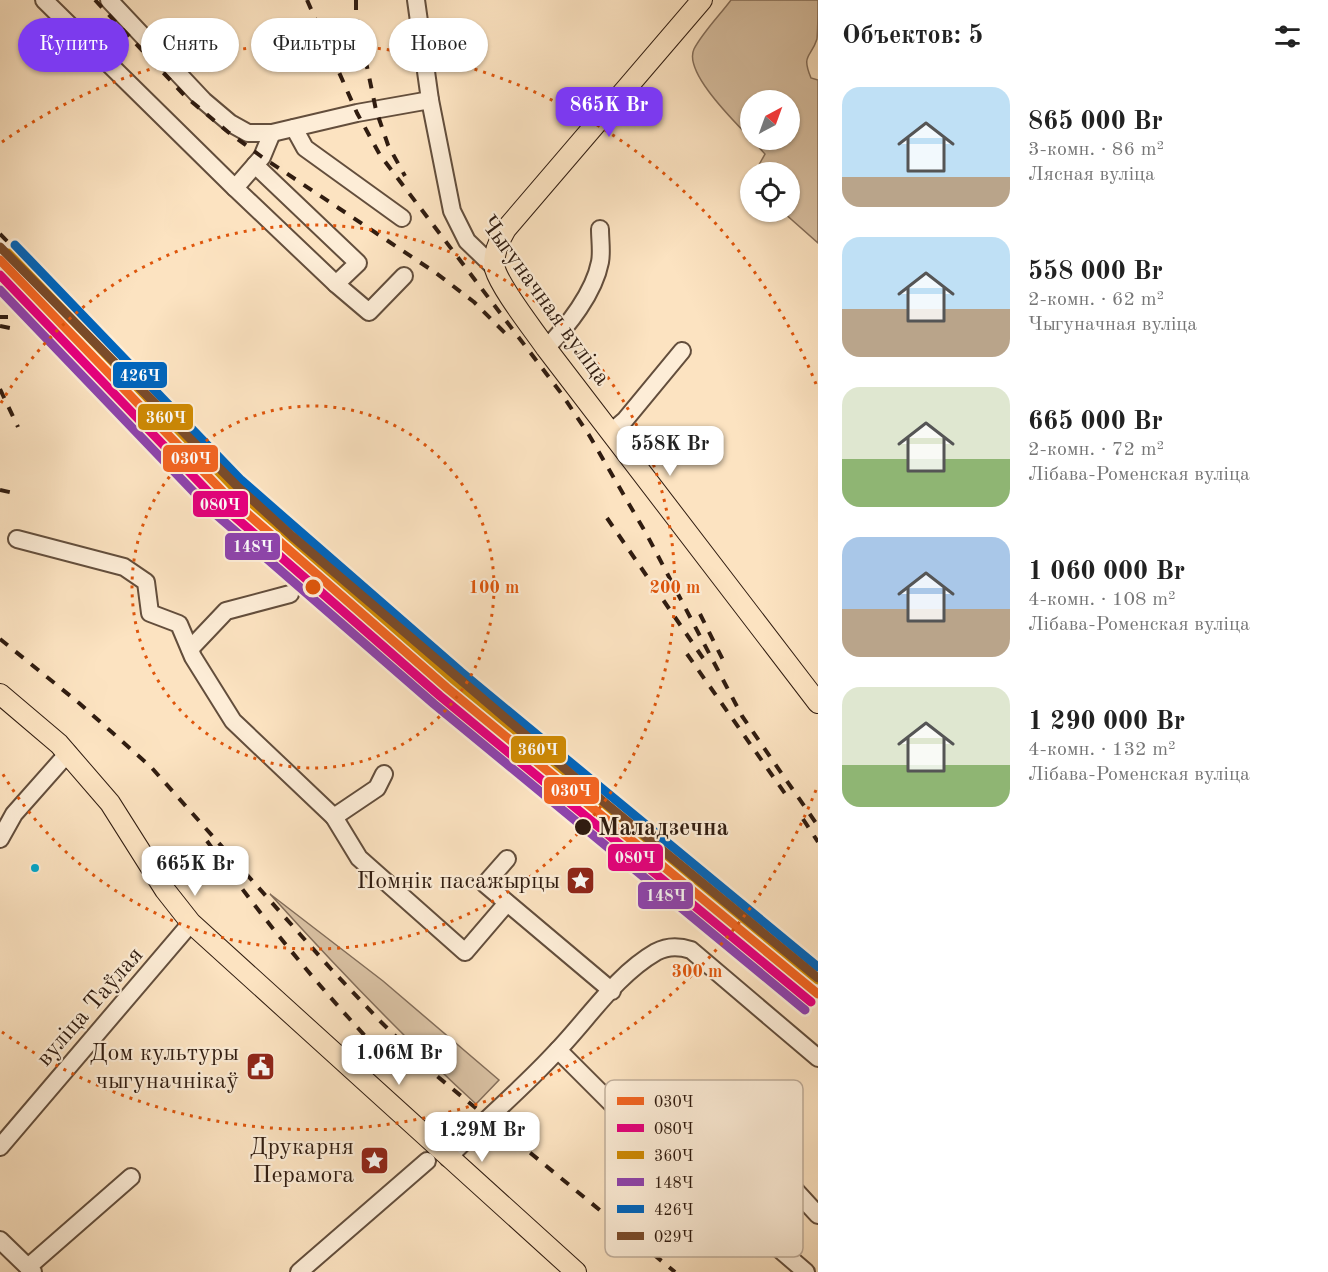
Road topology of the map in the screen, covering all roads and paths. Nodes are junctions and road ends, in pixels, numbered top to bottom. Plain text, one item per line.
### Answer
1 (44, 0) edge
2 (109, 0) edge
3 (416, 0) edge
4 (702, 0) edge
5 (430, 100) junction
6 (294, 128) junction
7 (272, 133) junction
8 (255, 165) junction
9 (235, 188) junction
10 (402, 218) dead end
11 (600, 229) dead end
12 (495, 268) junction
13 (404, 276) dead end
14 (336, 284) junction
15 (546, 348) junction
16 (682, 351) dead end
17 (611, 432) junction
18 (17, 538) dead end
19 (290, 594) dead end
20 (190, 650) junction
21 (0, 694) edge
22 (818, 703) edge
23 (68, 753) junction
24 (384, 774) dead end
25 (334, 817) junction
26 (7, 818) edge
27 (0, 839) edge
28 (507, 859) dead end
29 (507, 903) junction
30 (192, 923) junction
31 (612, 990) junction
32 (558, 1050) junction
33 (818, 1058) edge
34 (605, 1098) edge
35 (428, 1139) junction
36 (0, 1147) edge
37 (448, 1158) junction
38 (427, 1161) dead end
39 (131, 1177) dead end
40 (472, 1179) junction
41 (803, 1199) edge
42 (818, 1215) edge
43 (0, 1240) edge
44 (788, 1257) edge
45 (31, 1269) edge
46 (298, 1272) edge
47 (576, 1272) edge
48 (806, 1272) edge

1 - 9 street
2 - 7 street
3 - 5 street, Чыгуначная вуліца
4 - 12 main road
5 - 6 street
5 - 12 street, Чыгуначная вуліца
6 - 7 street
6 - 10 street
7 - 8 street
8 - 9 street
8 - 14 street
9 - 14 street
11 - 15 street
12 - 15 main road, Чыгуначная вуліца
13 - 14 street
15 - 17 main road, Чыгуначная вуліца
16 - 17 street
17 - 22 main road, Чыгуначная вуліца
18 - 20 street
19 - 20 street
20 - 25 street
21 - 23 main road
23 - 26 street
23 - 30 main road
24 - 25 street
25 - 29 street
26 - 27 street
28 - 29 street
29 - 31 street
30 - 35 main road
30 - 36 street, вуліца Таўлая
31 - 32 street
31 - 33 street
32 - 34 street
32 - 37 street
35 - 37 main road
35 - 40 street
37 - 40 main road
38 - 46 street
39 - 45 street
40 - 47 main road
41 - 42 street
43 - 45 street
44 - 48 street

